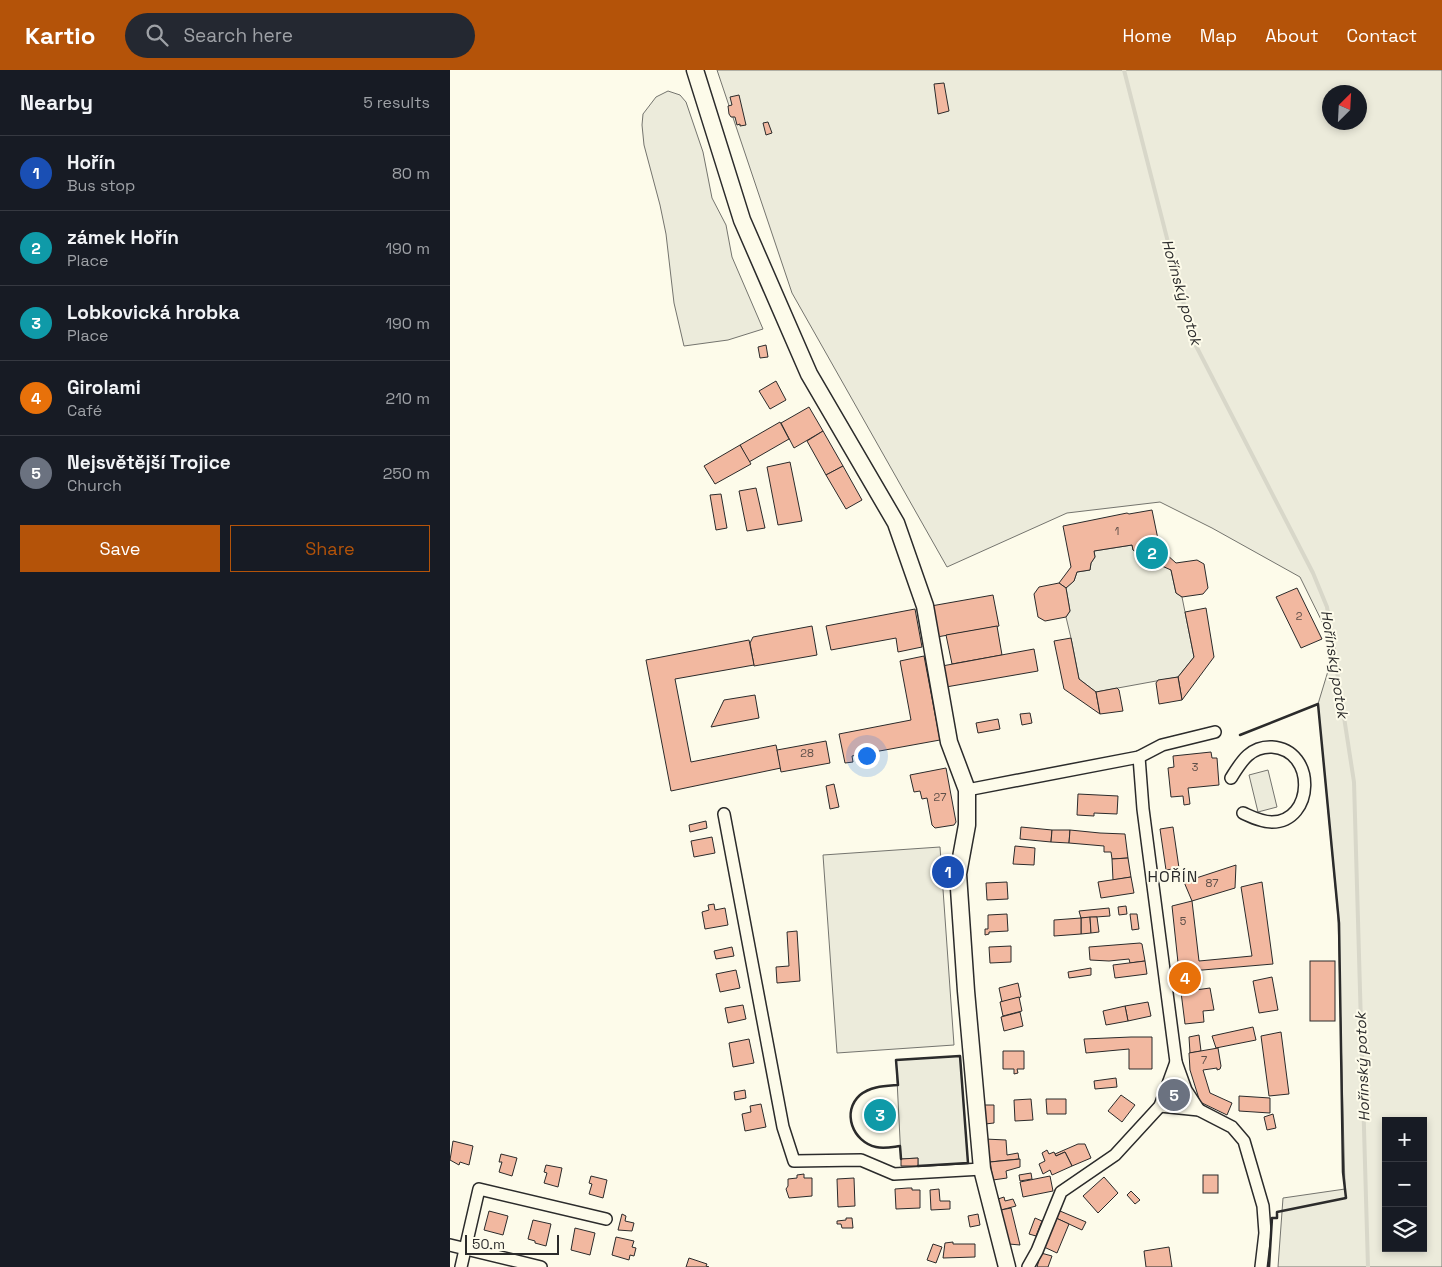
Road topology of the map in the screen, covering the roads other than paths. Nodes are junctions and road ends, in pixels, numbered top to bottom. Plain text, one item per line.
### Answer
1 (695, 70) edge
2 (1215, 732) dead end
3 (1138, 757) junction
4 (1231, 778) dead end
5 (967, 790) junction
6 (1243, 813) dead end
7 (724, 814) dead end
8 (1176, 1062) junction
9 (1160, 1106) junction
10 (1199, 1110) junction
11 (982, 1169) junction
12 (606, 1218) dead end
13 (450, 1245) edge
14 (465, 1248) junction
15 (461, 1267) edge
16 (541, 1267) edge
17 (1007, 1267) edge
18 (1028, 1267) edge
19 (1260, 1267) edge

1 - 5 street
2 - 3 street
3 - 5 street
3 - 8 street
4 - 6 street
5 - 11 street
7 - 11 street
8 - 9 street
8 - 10 street
9 - 10 street
9 - 18 street
10 - 19 street
11 - 17 street
12 - 14 street
13 - 14 street
14 - 15 street
14 - 16 street

